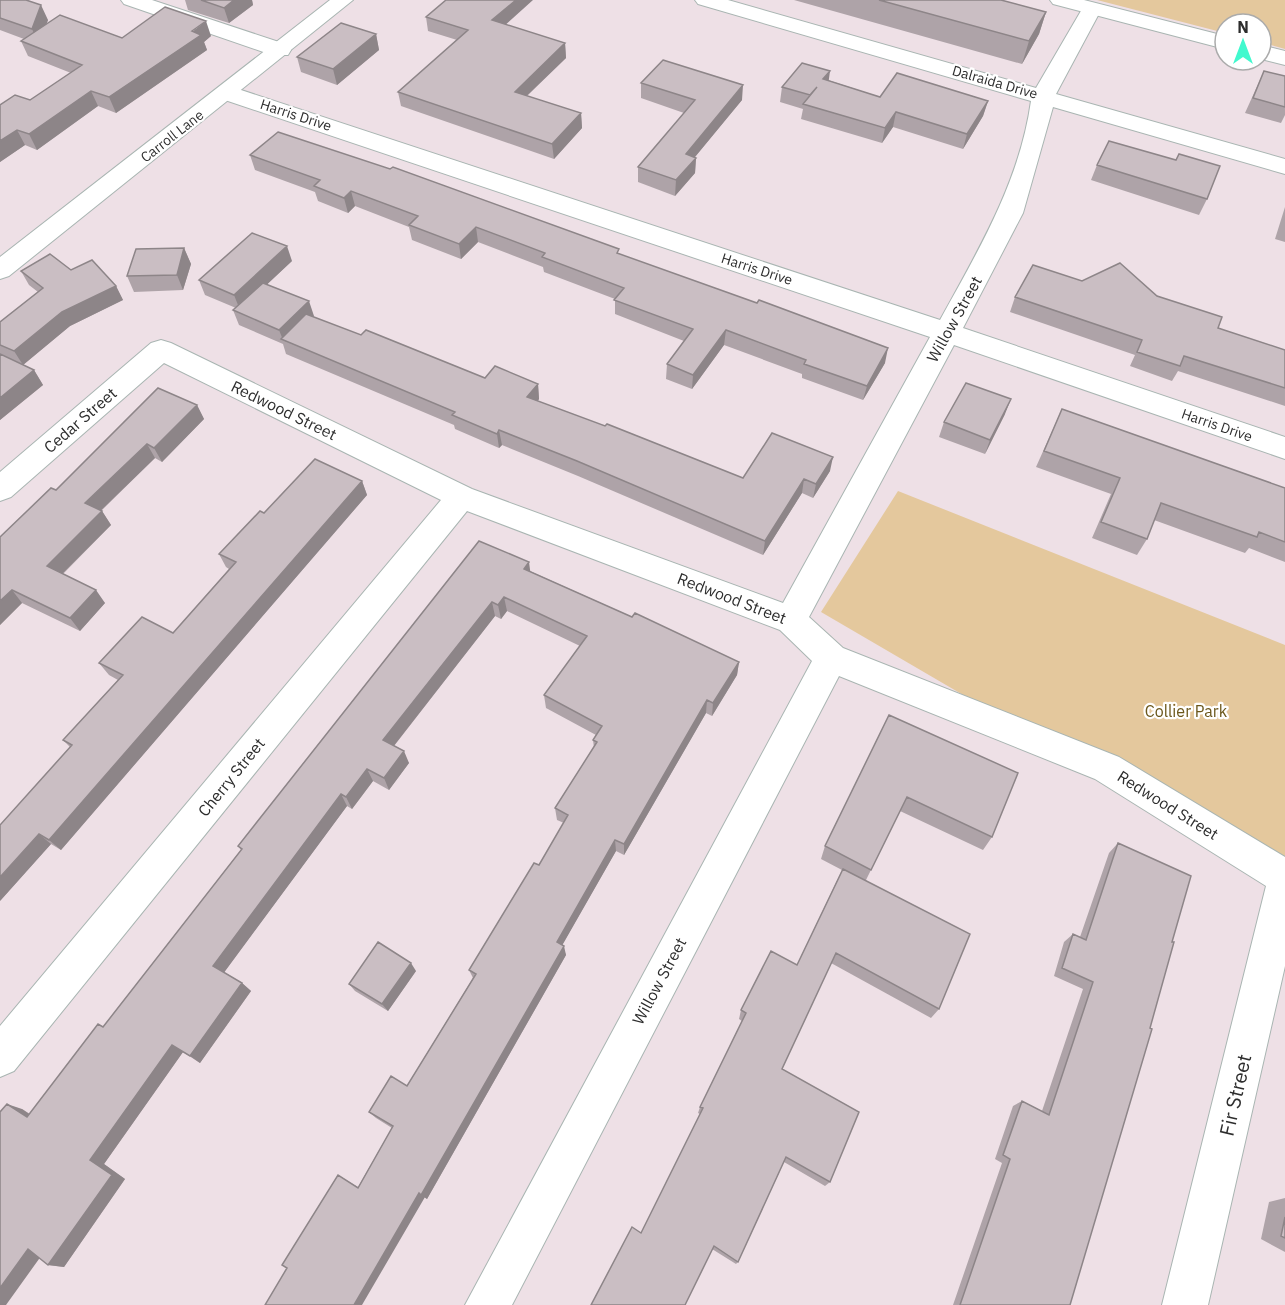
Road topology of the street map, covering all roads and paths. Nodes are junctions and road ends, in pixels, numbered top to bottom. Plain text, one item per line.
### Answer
1 (131, 0) edge
2 (343, 0) edge
3 (705, 0) edge
4 (1060, 0) edge
5 (1092, 8) junction
6 (1213, 40) edge
7 (280, 50) junction
8 (227, 93) junction
9 (1043, 96) junction
10 (1285, 167) edge
11 (0, 270) edge
12 (946, 332) junction
13 (160, 350) joint
14 (1285, 448) edge
15 (0, 489) edge
16 (461, 497) junction
17 (791, 620) junction
18 (831, 658) junction
19 (1285, 877) edge
20 (1285, 884) edge
21 (0, 1057) edge
22 (488, 1305) edge
23 (1185, 1305) edge

1 - 7 street
2 - 7 street, Carroll Lane
3 - 9 street, Dalraida Drive
4 - 5 street
5 - 6 street
5 - 9 street, Willow Street
7 - 8 street, Carroll Lane
8 - 11 street, Carroll Lane
8 - 12 street, Harris Drive
9 - 10 street, Dalraida Drive
9 - 12 street, Willow Street
12 - 14 street, Harris Drive
12 - 17 street, Willow Street
13 - 15 street, Cedar Street
13 - 16 street, Redwood Street
16 - 17 street, Redwood Street
16 - 21 street, Cherry Street
17 - 18 street, Redwood Street
18 - 19 street, Redwood Street
18 - 22 street, Willow Street
20 - 23 street, Fir Street

